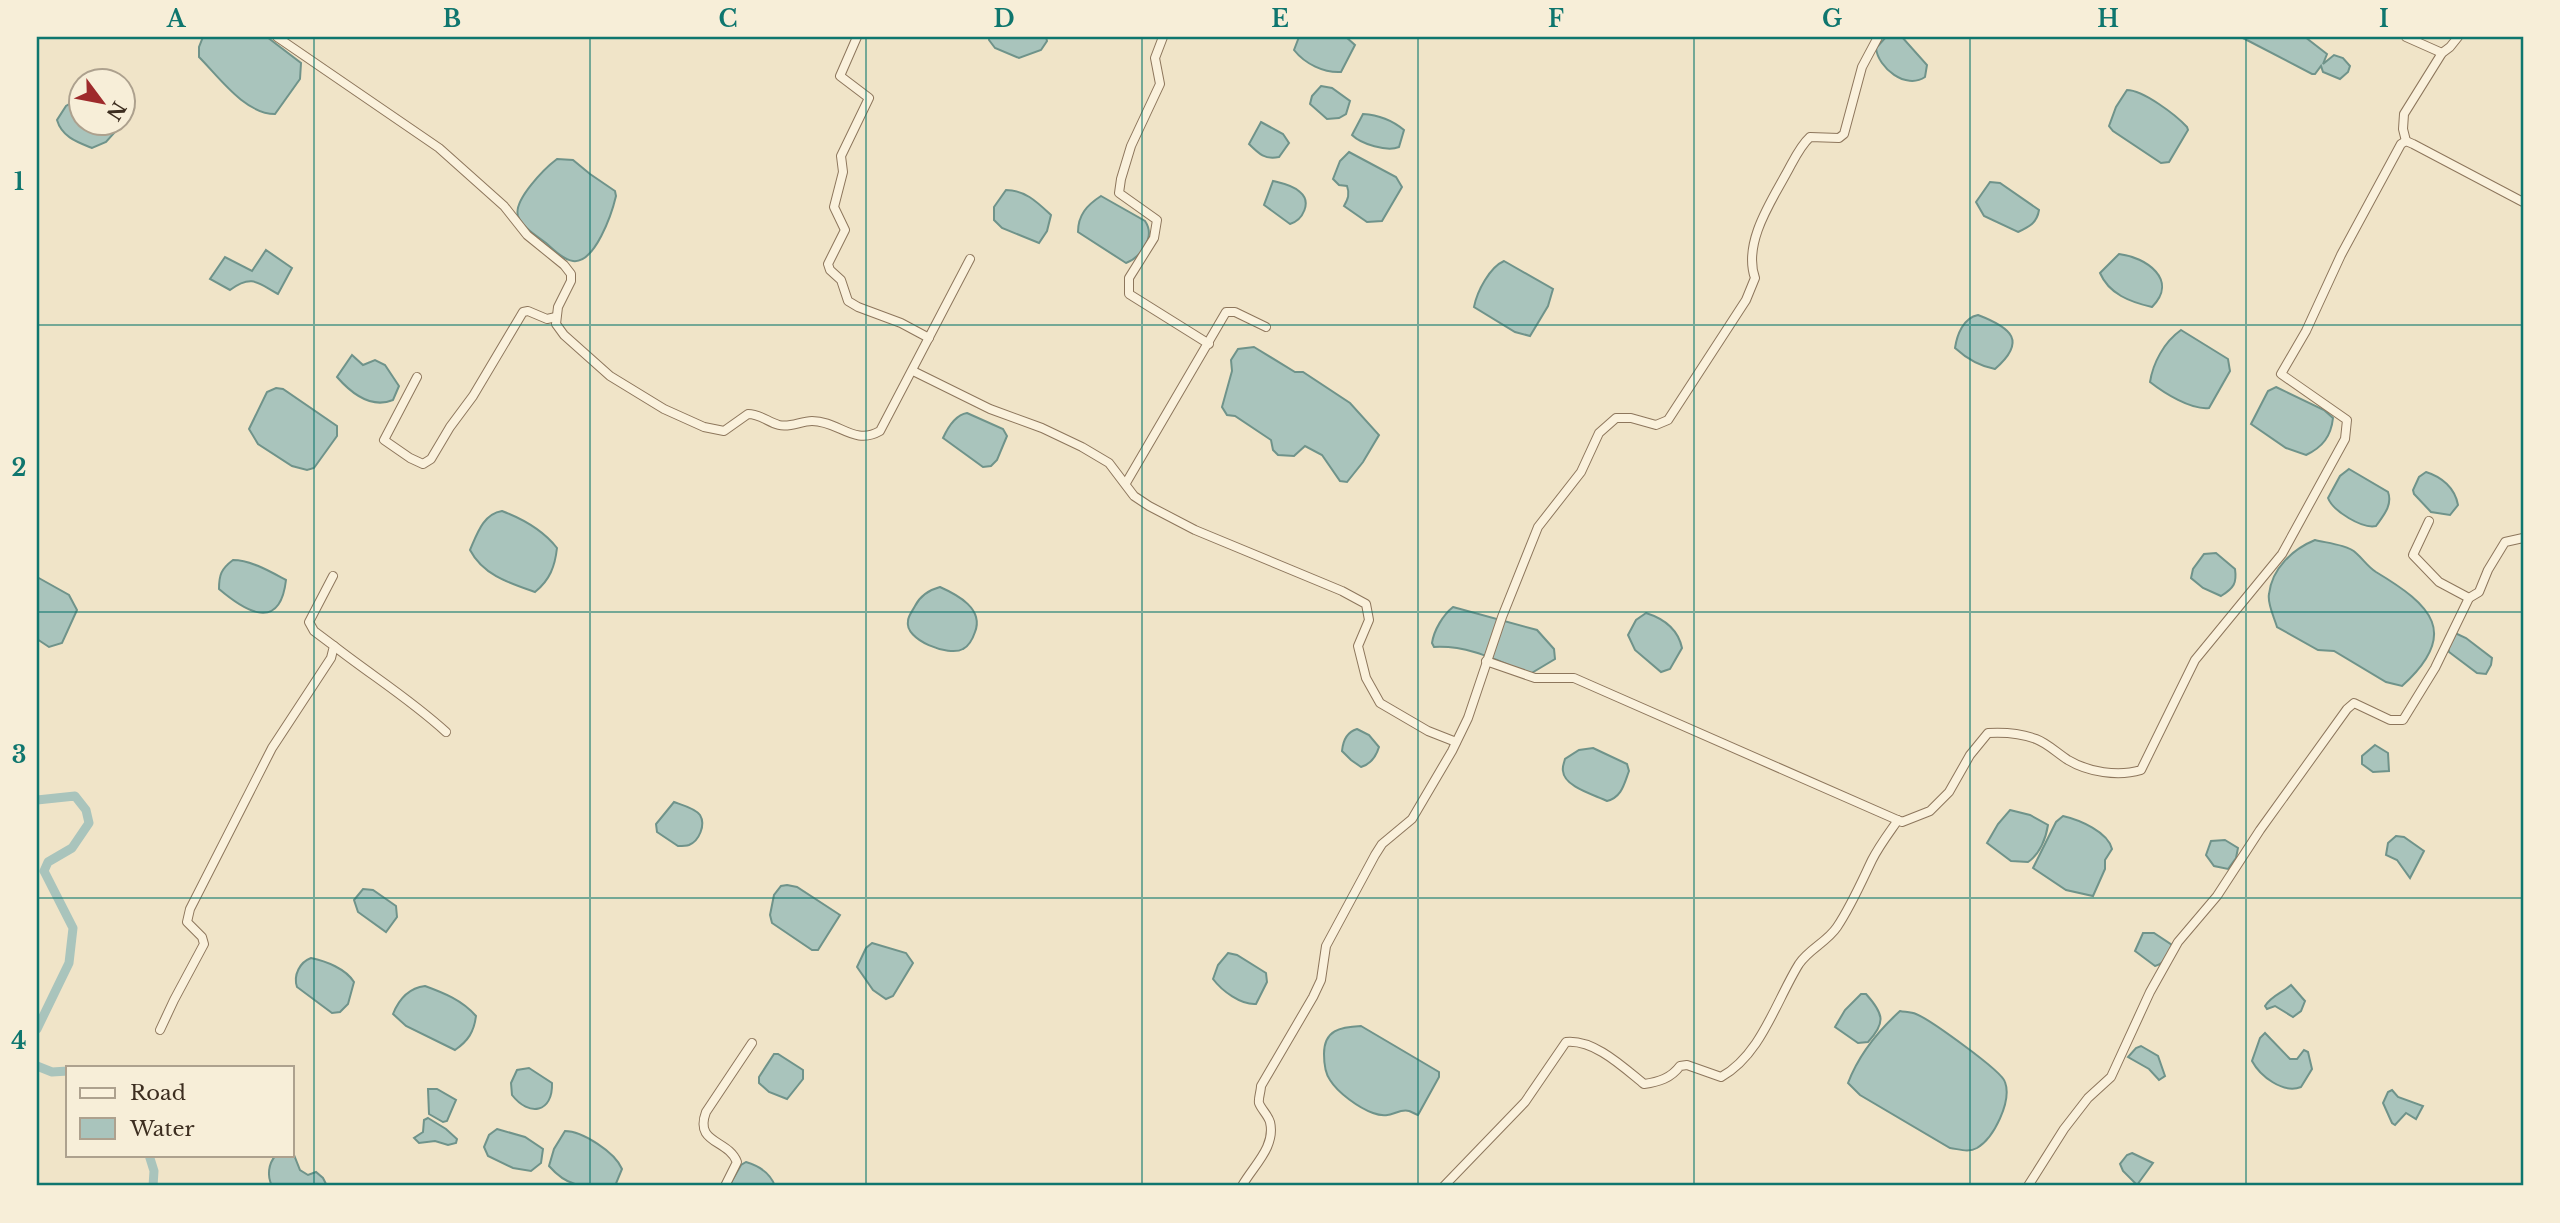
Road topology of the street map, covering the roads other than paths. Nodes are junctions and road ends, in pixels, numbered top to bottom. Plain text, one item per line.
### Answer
1 (277, 37) edge
2 (857, 37) edge
3 (1163, 37) edge
4 (1878, 37) edge
5 (2406, 37) edge
6 (2458, 37) edge
7 (2442, 53) junction
8 (2406, 141) junction
9 (2523, 202) edge
10 (970, 258) dead end
11 (556, 317) junction
12 (1266, 327) dead end
13 (929, 338) junction
14 (1209, 344) junction
15 (913, 371) junction
16 (417, 377) dead end
17 (1126, 483) junction
18 (2429, 521) dead end
19 (2523, 538) edge
20 (333, 576) dead end
21 (2469, 598) junction
22 (334, 646) junction
23 (1486, 661) junction
24 (446, 732) dead end
25 (1456, 742) junction
26 (1898, 820) junction
27 (160, 1030) dead end
28 (752, 1043) dead end
29 (724, 1186) edge
30 (1242, 1186) edge
31 (1444, 1186) edge
32 (2028, 1186) edge

1 - 11 street
2 - 13 street
3 - 14 street
4 - 23 street
5 - 7 street
6 - 7 street
7 - 8 street
8 - 9 street
8 - 26 street
10 - 13 street
11 - 15 street
11 - 16 street
12 - 14 street
13 - 15 street
14 - 17 street
15 - 17 street
17 - 25 street
18 - 21 street
19 - 21 street
20 - 22 street
21 - 32 street
22 - 24 street
22 - 27 street
23 - 25 street
23 - 26 street
25 - 30 street
26 - 31 street
28 - 29 street

